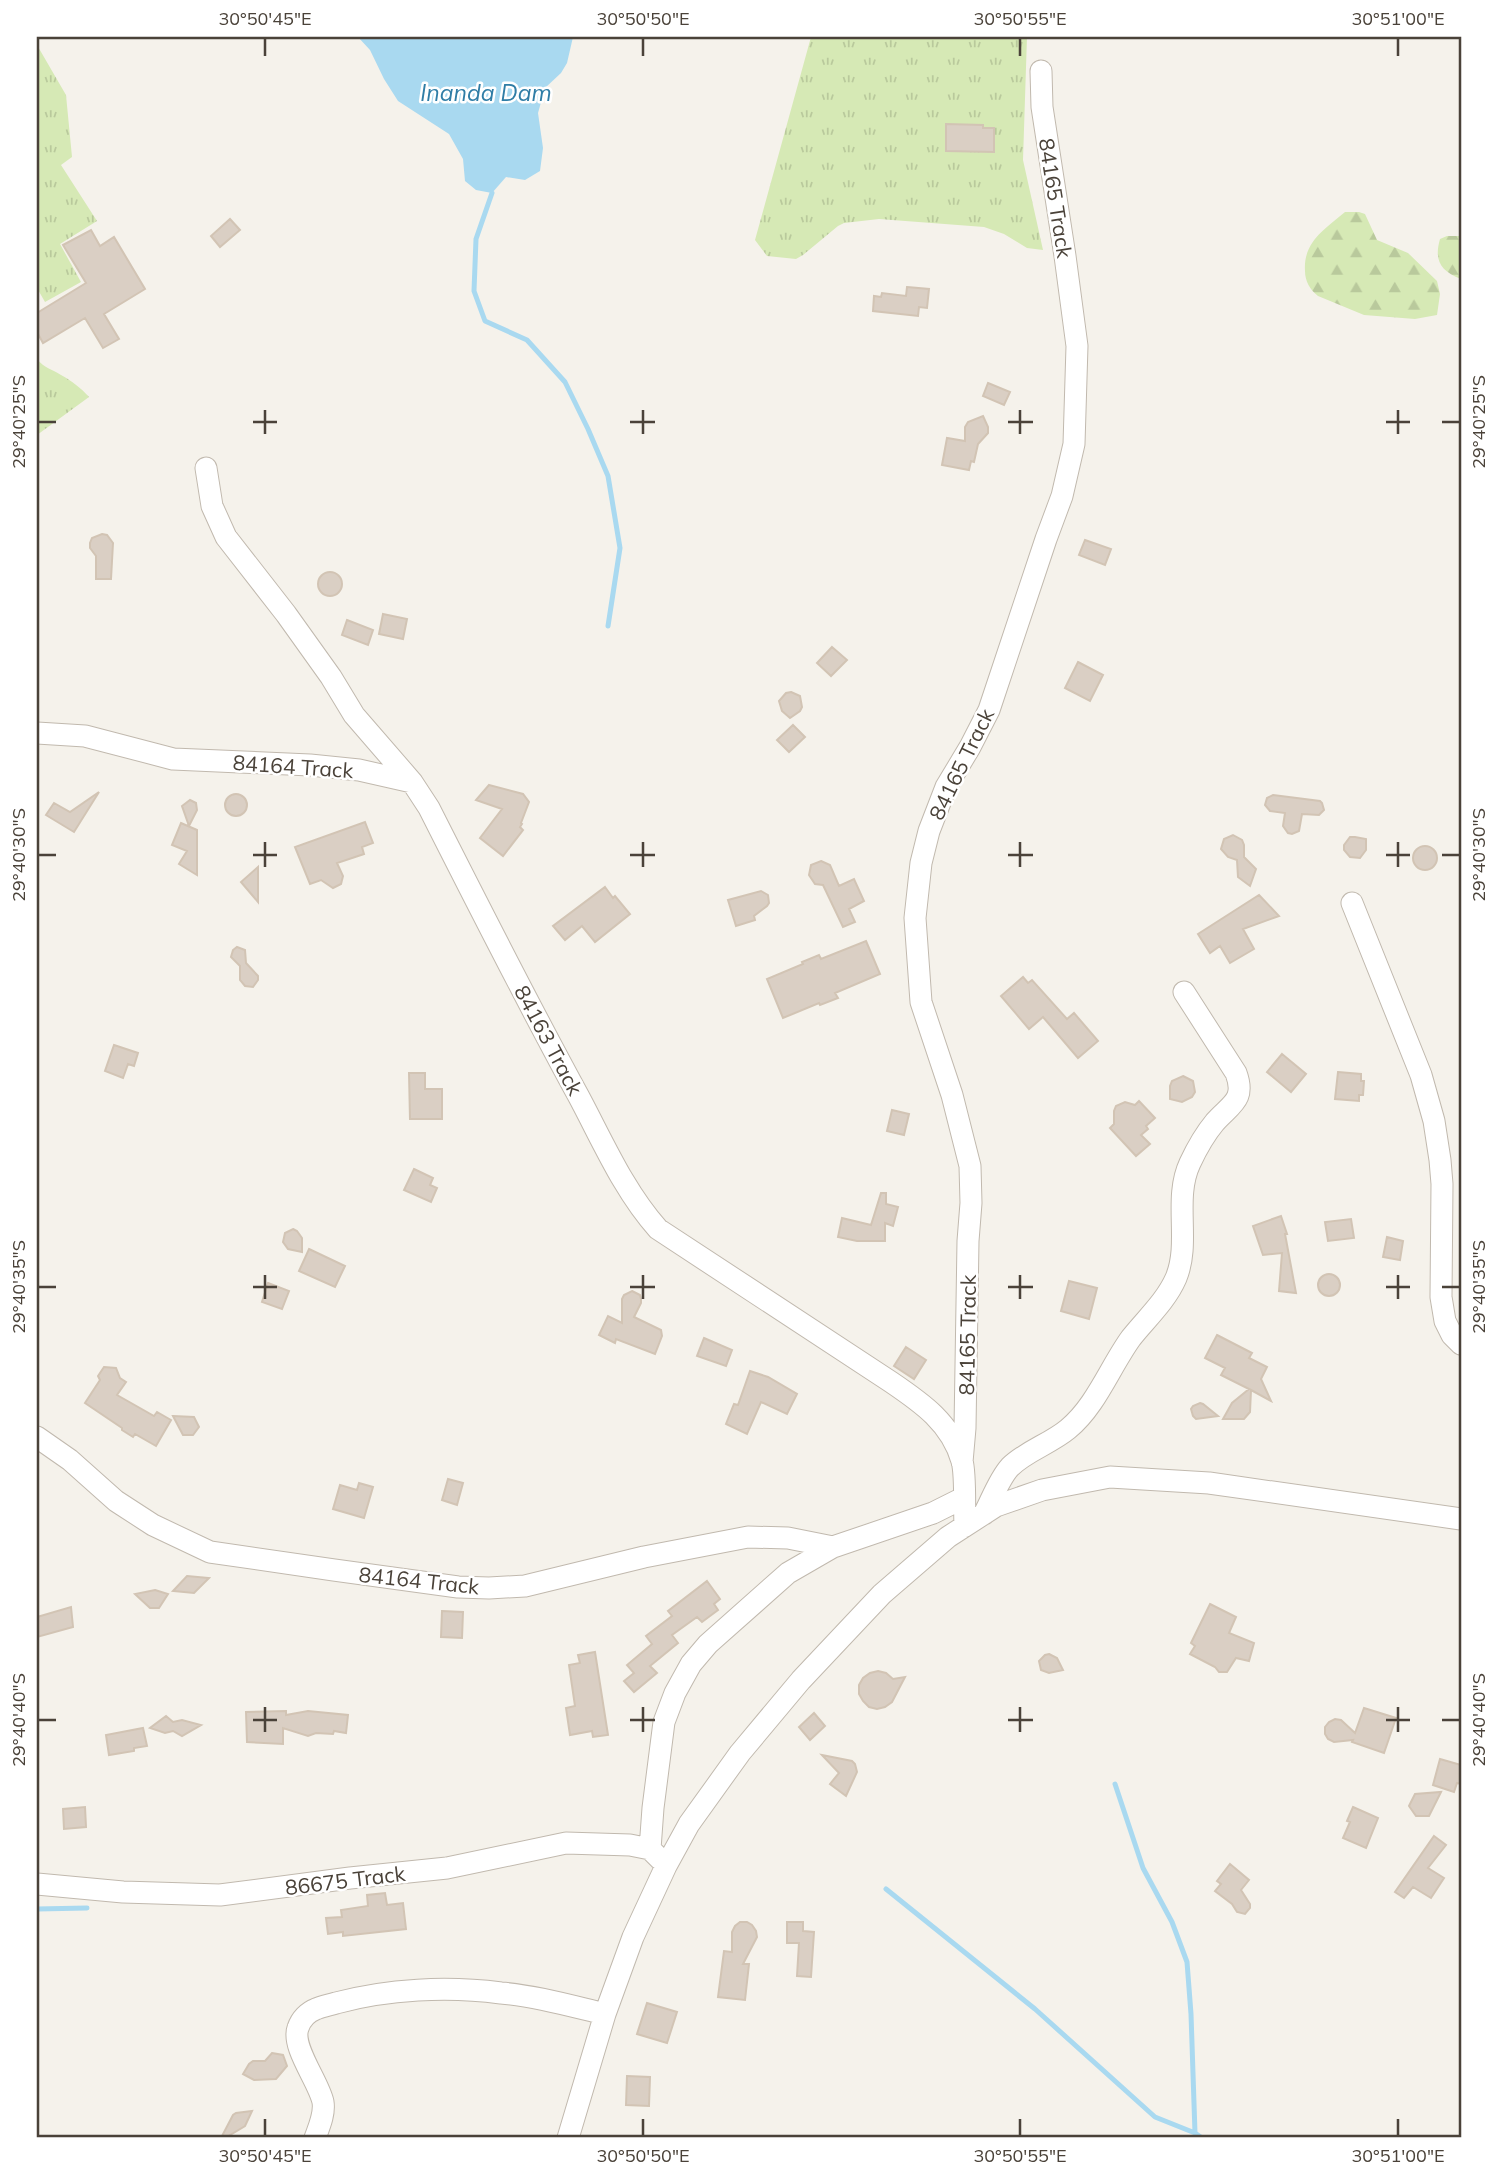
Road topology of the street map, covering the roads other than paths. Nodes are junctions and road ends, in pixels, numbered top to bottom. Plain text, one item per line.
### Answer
1 (1041, 71) dead end
2 (206, 468) dead end
3 (37, 733) edge
4 (412, 782) junction
5 (1352, 904) dead end
6 (1184, 992) dead end
7 (1461, 1344) edge
8 (37, 1437) edge
9 (962, 1462) junction
10 (964, 1498) junction
11 (984, 1514) junction
12 (1461, 1519) edge
13 (965, 1526) junction
14 (833, 1546) junction
15 (650, 1849) junction
16 (666, 1866) junction
17 (37, 1884) edge
18 (605, 2014) junction
19 (315, 2138) edge
20 (568, 2138) edge

1 - 9 street, 84165 Track
2 - 4 street, 84163 Track
3 - 4 street, 84164 Track
4 - 9 street, 84163 Track
5 - 7 street
6 - 11 street
8 - 14 street, 84164 Track
9 - 10 street, 84163 Track
10 - 13 street, 84163 Track
10 - 14 street
11 - 12 street
11 - 13 street
13 - 16 street
14 - 15 street
15 - 16 street
15 - 17 street, 86675 Track
16 - 18 street
18 - 19 street
18 - 20 street

